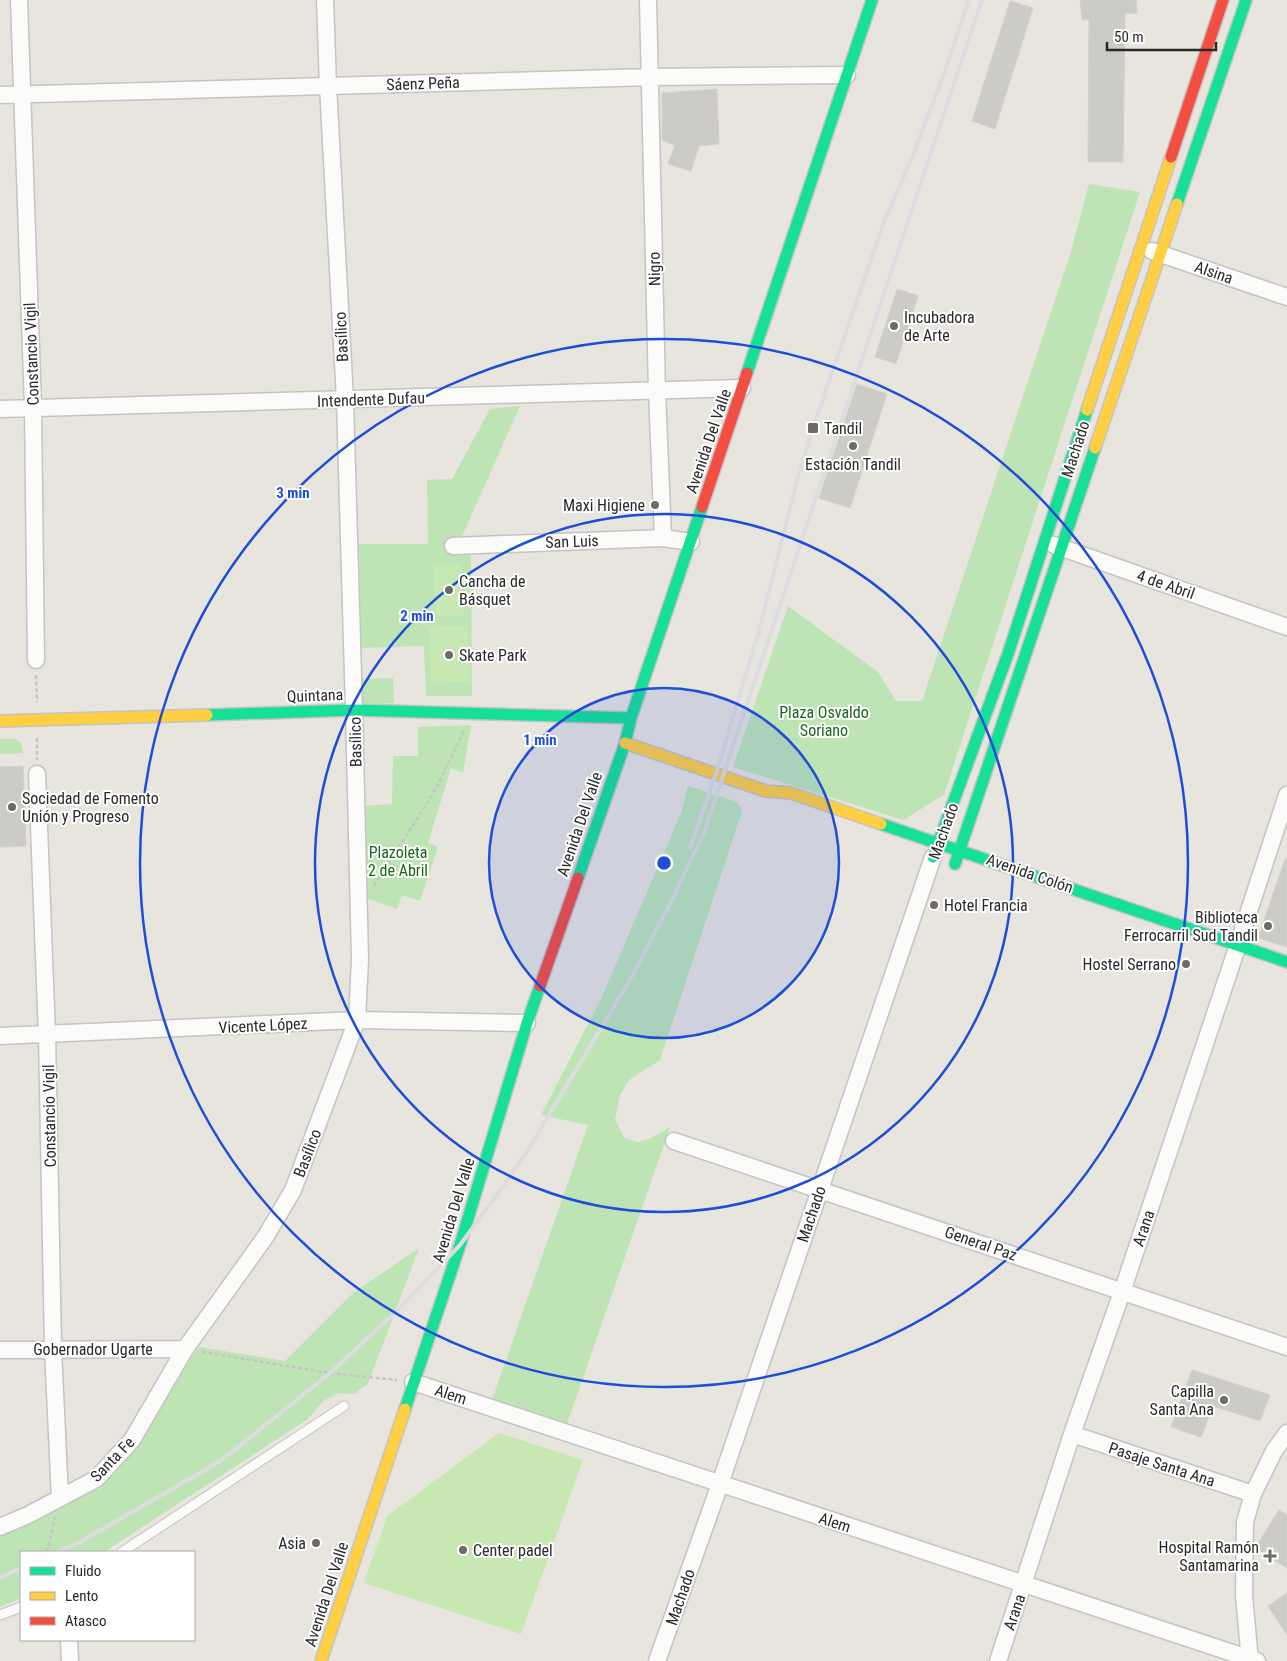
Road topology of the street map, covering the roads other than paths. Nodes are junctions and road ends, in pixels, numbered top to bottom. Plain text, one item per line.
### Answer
1 (19, 0) edge
2 (325, 0) edge
3 (648, 0) edge
4 (872, 0) edge
5 (1223, 0) edge
6 (1246, 0) edge
7 (846, 75) junction
8 (651, 77) junction
9 (328, 86) junction
10 (0, 95) edge
11 (22, 95) junction
12 (1140, 248) junction
13 (1161, 254) junction
14 (1287, 297) edge
15 (742, 388) junction
16 (657, 392) junction
17 (345, 400) junction
18 (33, 408) junction
19 (0, 409) edge
20 (663, 538) junction
21 (691, 542) junction
22 (1044, 542) junction
23 (453, 546) dead end
24 (1062, 548) junction
25 (1287, 627) edge
26 (36, 660) road end
27 (354, 710) junction
28 (631, 718) junction
29 (0, 721) edge
30 (625, 743) junction
31 (38, 774) road end
32 (766, 791) junction
33 (1287, 795) edge
34 (780, 802) dead end
35 (960, 850) junction
36 (943, 858) junction
37 (1234, 956) junction
38 (1287, 962) edge
39 (357, 1020) junction
40 (527, 1023) junction
41 (47, 1035) junction
42 (0, 1036) edge
43 (674, 1141) dead end
44 (820, 1189) junction
45 (1122, 1292) junction
46 (1287, 1347) edge
47 (53, 1349) junction
48 (185, 1349) junction
49 (0, 1350) edge
50 (414, 1382) junction
51 (344, 1406) dead end
52 (1287, 1433) edge
53 (1072, 1434) junction
54 (720, 1484) junction
55 (1253, 1494) junction
56 (60, 1498) junction
57 (0, 1527) edge
58 (124, 1551) edge
59 (1024, 1584) junction
60 (20, 1607) edge
61 (0, 1615) edge
62 (70, 1641) edge
63 (1252, 1660) edge
64 (70, 1661) edge
65 (321, 1661) edge
66 (657, 1661) edge
67 (998, 1661) edge

1 - 11 street, Constancio Vigil
2 - 9 street, Basílico
3 - 8 street, Nigro
4 - 7 main road, Avenida Del Valle
5 - 12 main road, Machado
6 - 13 main road, Machado
7 - 8 street, Sáenz Peña
7 - 15 main road, Avenida Del Valle
8 - 9 street, Sáenz Peña
8 - 16 street, Nigro
9 - 11 street, Sáenz Peña
9 - 17 street, Basílico
10 - 11 street, Sáenz Peña
11 - 18 street, Constancio Vigil
12 - 13 street, Alsina
12 - 22 main road, Machado
13 - 14 street, Alsina
13 - 24 main road, Machado
15 - 16 street, Intendente Dufau
15 - 21 main road, Avenida Del Valle
16 - 17 street, Intendente Dufau
16 - 20 street, Nigro
17 - 18 street, Intendente Dufau
17 - 27 street, Basílico
18 - 19 street, Intendente Dufau
18 - 26 street, Constancio Vigil
20 - 21 street, San Luis
20 - 23 street, San Luis
21 - 28 main road, Avenida Del Valle
22 - 24 street, 4 de Abril
22 - 36 main road, Machado
24 - 25 street, 4 de Abril
24 - 35 main road, Machado
27 - 28 main road, Quintana
27 - 29 main road, Quintana
27 - 39 street, Basílico
28 - 30 main road, Avenida Del Valle
30 - 32 main road, Avenida Colón
30 - 40 main road, Avenida Del Valle
31 - 41 street, Constancio Vigil
32 - 34 main road, Avenida Colón
32 - 36 main road, Avenida Colón
33 - 37 street, Arana
35 - 36 main road, Machado
35 - 36 main road, Avenida Colón
35 - 37 main road, Avenida Colón
36 - 44 street, Machado
37 - 38 main road, Avenida Colón
37 - 45 street, Arana
39 - 40 street, Vicente López
39 - 41 street, Vicente López
39 - 48 street, Basílico
40 - 50 main road, Avenida Del Valle
41 - 42 street, Vicente López
41 - 47 street, Constancio Vigil
43 - 44 street, General Paz
44 - 45 street, General Paz
44 - 54 street, Machado
45 - 46 street, General Paz
45 - 53 street, Arana
47 - 48 street, Gobernador Ugarte
47 - 49 street, Gobernador Ugarte
47 - 56 street, Constancio Vigil
48 - 56 street, Santa Fe
50 - 54 street, Alem
50 - 65 main road, Avenida Del Valle
51 - 58 lane
52 - 55 street
53 - 55 street, Pasaje Santa Ana
53 - 59 street, Arana
54 - 59 street, Alem
54 - 66 street, Machado
55 - 63 street
56 - 57 street, Santa Fe
59 - 63 street, Alem
59 - 67 street, Arana
60 - 61 lane
62 - 64 street

